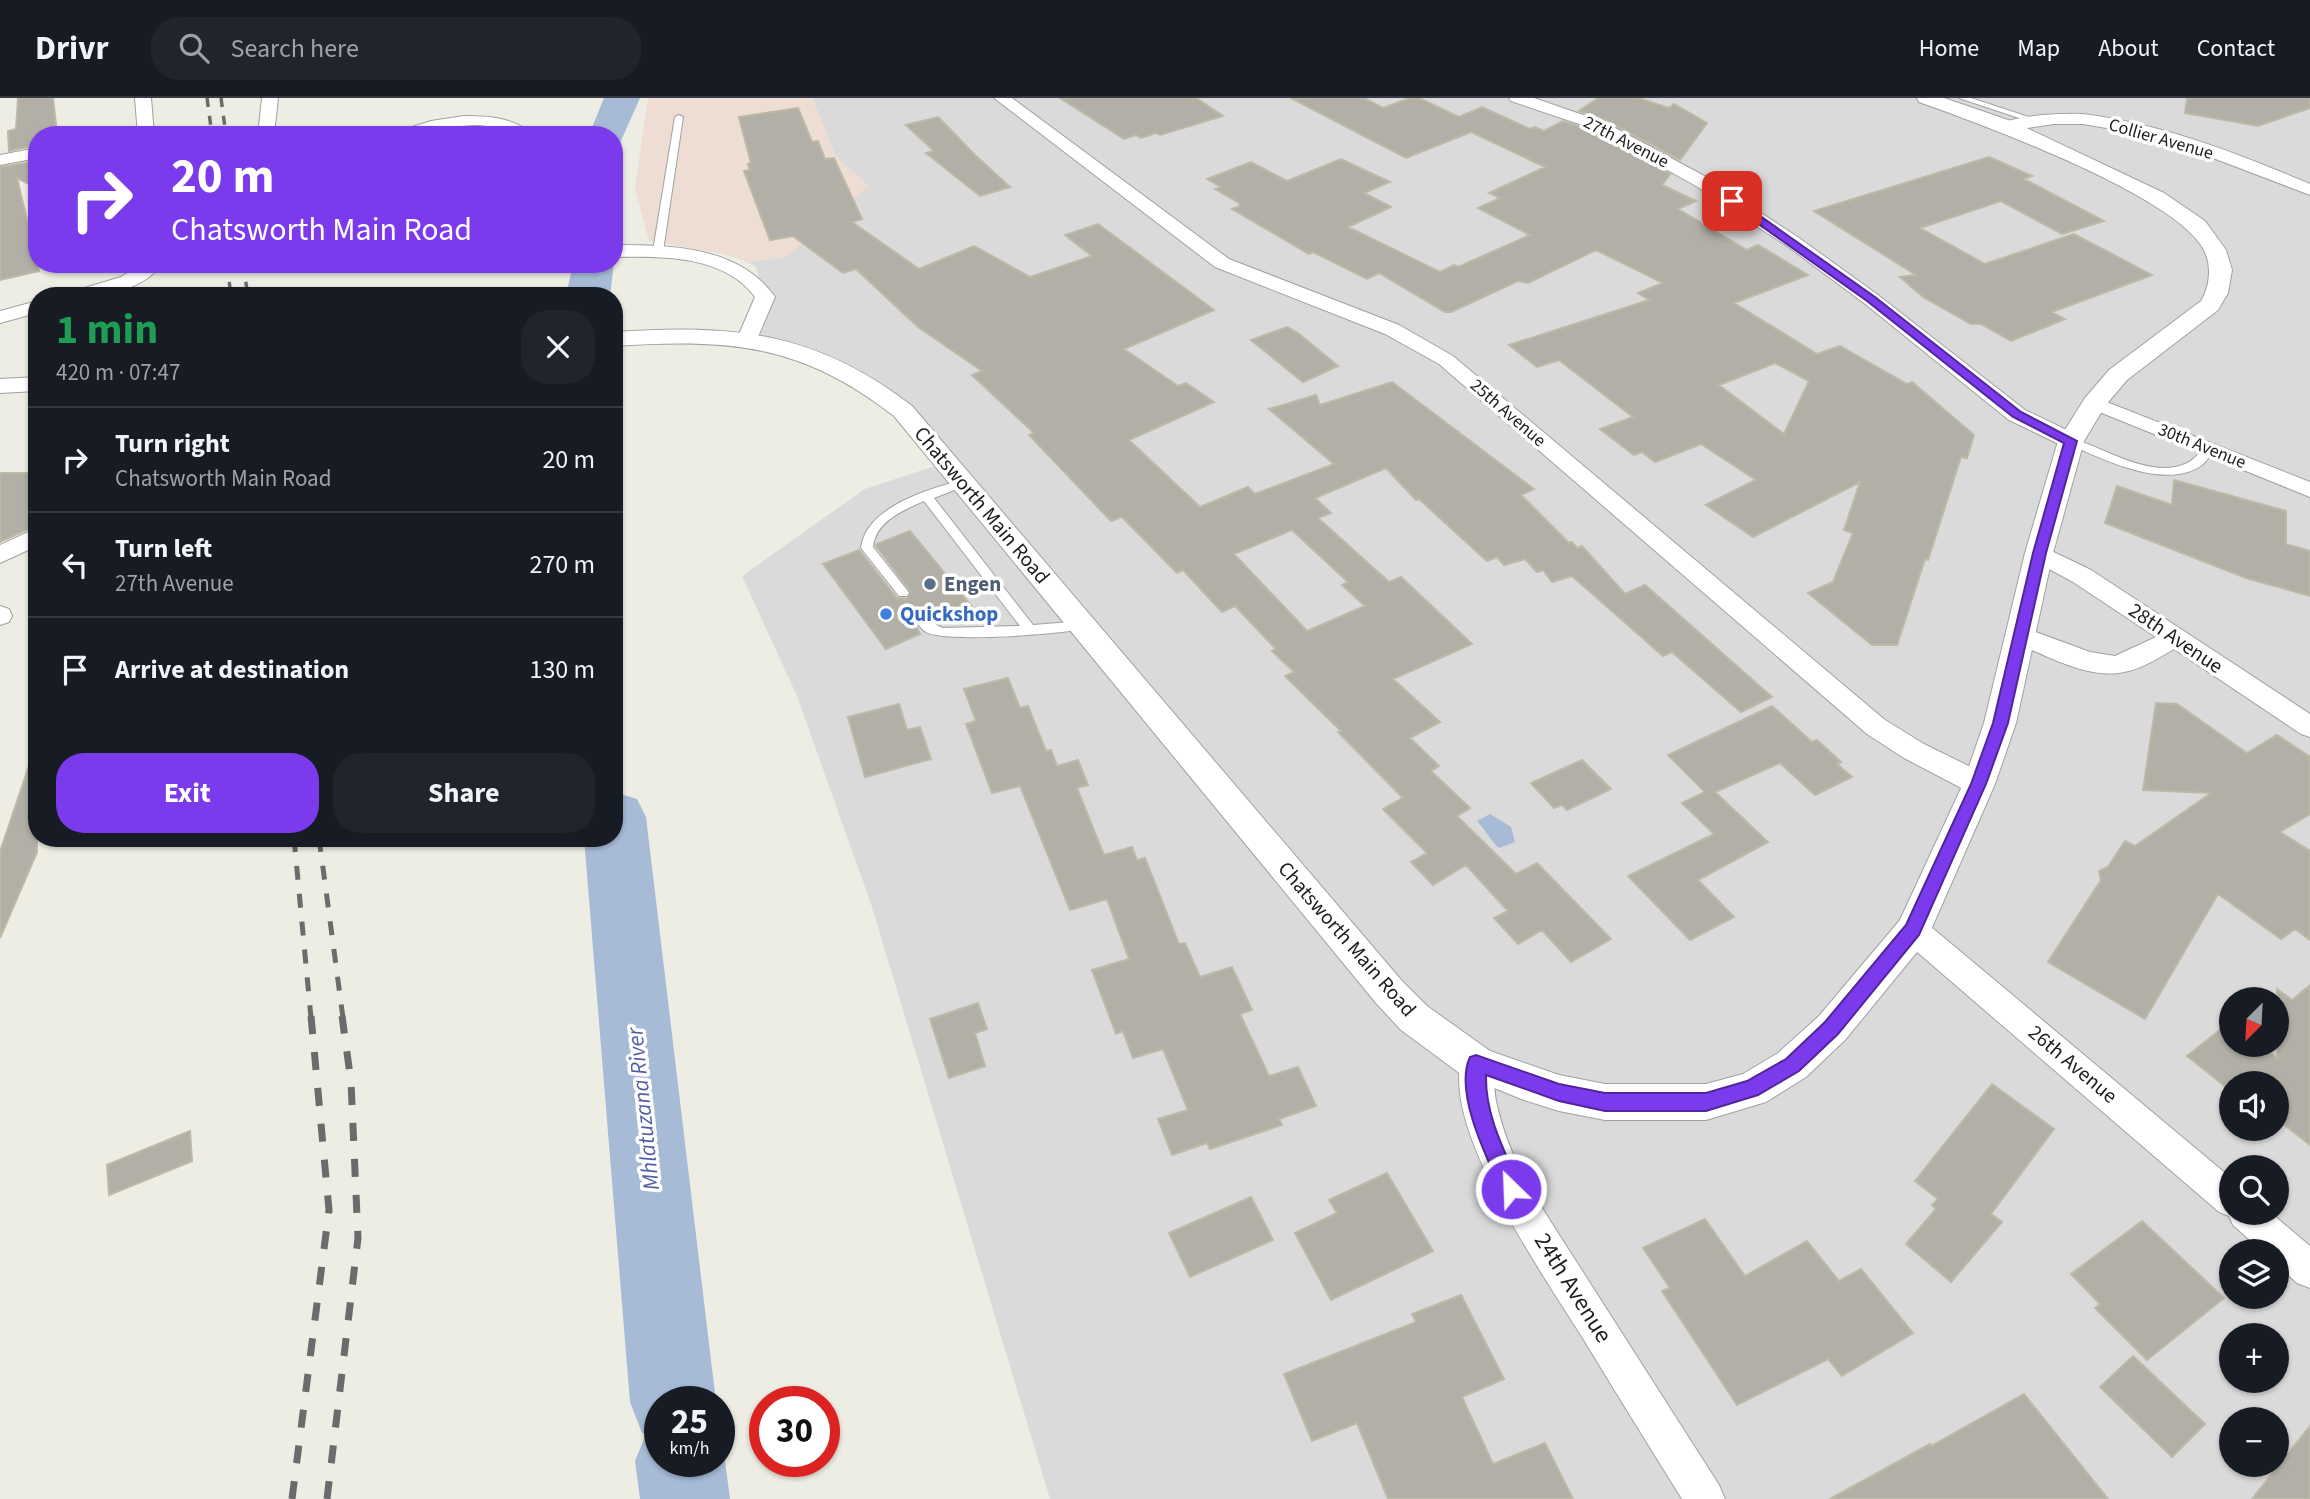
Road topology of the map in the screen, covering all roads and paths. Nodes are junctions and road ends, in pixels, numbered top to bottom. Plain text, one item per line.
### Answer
1 (143, 98) edge
2 (270, 98) edge
3 (1002, 98) edge
4 (1517, 98) edge
5 (1926, 98) edge
6 (1963, 98) edge
7 (679, 117) dead end
8 (2037, 121) junction
9 (145, 126) edge
10 (267, 126) edge
11 (435, 126) edge
12 (503, 126) edge
13 (2007, 126) junction
14 (28, 154) edge
15 (0, 160) edge
16 (2310, 190) edge
17 (623, 251) edge
18 (652, 251) junction
19 (141, 273) edge
20 (110, 287) edge
21 (28, 309) edge
22 (0, 317) edge
23 (623, 338) edge
24 (747, 340) junction
25 (28, 384) edge
26 (0, 386) edge
27 (2094, 403) junction
28 (2071, 441) junction
29 (2210, 448) junction
30 (964, 484) junction
31 (2310, 490) edge
32 (927, 497) junction
33 (28, 541) edge
34 (2039, 553) junction
35 (0, 555) edge
36 (903, 593) dead end
37 (922, 620) dead end
38 (1083, 625) junction
39 (1030, 631) junction
40 (2022, 636) junction
41 (2175, 638) junction
42 (2310, 727) edge
43 (1979, 784) junction
44 (1913, 930) junction
45 (1476, 1063) junction
46 (2219, 1190) edge
47 (2259, 1225) edge
48 (2310, 1270) edge
49 (1705, 1499) edge

1 - 9 street
2 - 10 street
3 - 43 street, 25th Avenue
4 - 28 street, 27th Avenue
5 - 13 street, Chatsworth Main Road
6 - 8 lane
7 - 18 lane
8 - 13 street, Collier Avenue
8 - 16 street, Collier Avenue
11 - 12 street
13 - 27 street, Chatsworth Main Road
14 - 15 street
17 - 18 street
18 - 24 street
19 - 20 street
21 - 22 street
23 - 24 street, Chatsworth Main Road
24 - 30 street, Chatsworth Main Road
25 - 26 street
27 - 28 street, Chatsworth Main Road
27 - 29 street, 30th Avenue
28 - 29 lane
28 - 34 street, Chatsworth Main Road
29 - 31 street, 30th Avenue
30 - 32 lane
30 - 38 street, Chatsworth Main Road
32 - 36 lane
32 - 39 lane
33 - 35 street
34 - 40 street, Chatsworth Main Road
34 - 41 street, 28th Avenue
37 - 39 lane
38 - 39 lane
38 - 45 street, Chatsworth Main Road
40 - 41 street
40 - 43 street, Chatsworth Main Road
41 - 42 street, 28th Avenue
43 - 44 street, Chatsworth Main Road
44 - 45 street, Chatsworth Main Road
44 - 46 street, 26th Avenue
45 - 49 street, 24th Avenue
47 - 48 street

